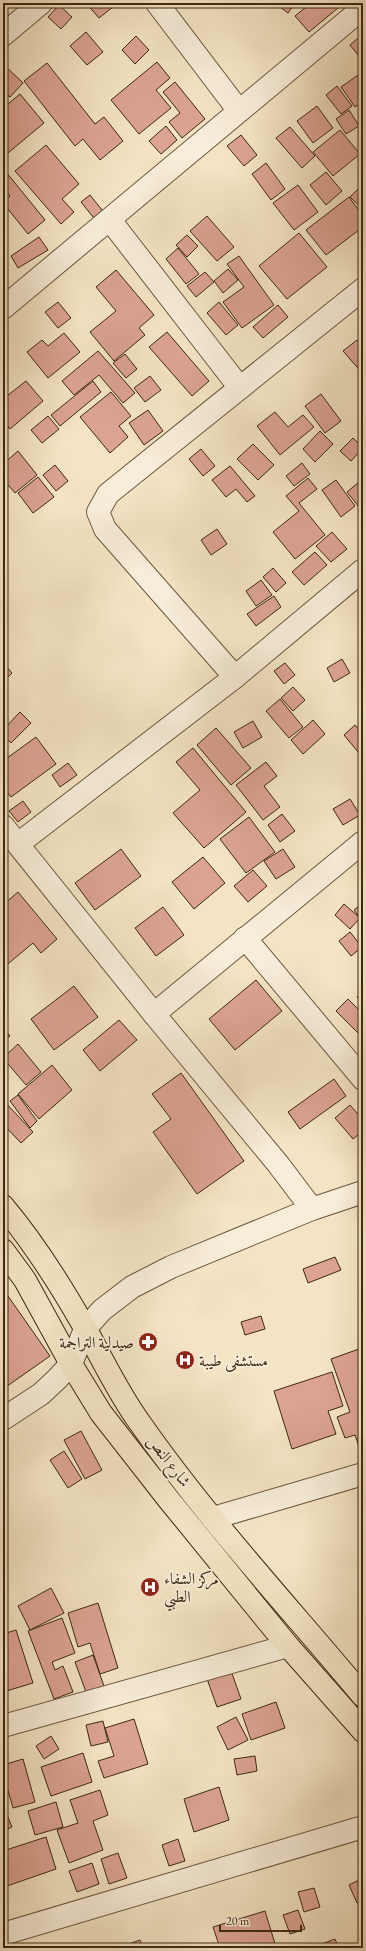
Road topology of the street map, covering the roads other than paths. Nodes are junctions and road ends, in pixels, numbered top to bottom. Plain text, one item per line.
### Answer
1 (41, 3) edge
2 (157, 3) edge
3 (363, 8) edge
4 (3, 35) edge
5 (239, 111) junction
6 (110, 220) junction
7 (363, 289) edge
8 (3, 308) edge
9 (240, 388) junction
10 (363, 570) edge
11 (235, 677) junction
12 (3, 826) edge
13 (363, 842) edge
14 (18, 844) junction
15 (245, 938) junction
16 (154, 1014) junction
17 (363, 1079) edge
18 (363, 1192) edge
19 (3, 1206) edge
20 (312, 1209) junction
21 (3, 1250) edge
22 (85, 1329) junction
23 (71, 1364) junction
24 (3, 1419) edge
25 (363, 1474) edge
26 (213, 1518) junction
27 (288, 1646) junction
28 (363, 1696) edge
29 (3, 1726) edge
30 (363, 1731) edge
31 (363, 1827) edge
32 (3, 1934) edge

1 - 4 street
2 - 5 street
3 - 5 street
5 - 6 street
6 - 8 street
6 - 9 street
7 - 9 street
9 - 11 street
10 - 11 street
11 - 14 street
12 - 14 street
13 - 15 street
14 - 16 street
15 - 16 street
15 - 17 street
16 - 20 street
18 - 20 street
19 - 22 main road, شارع النص
20 - 22 street
21 - 23 main road, شارع النص
22 - 23 street
22 - 26 main road, شارع النص
23 - 24 street
23 - 27 main road, شارع النص
25 - 26 street
26 - 28 main road, شارع النص
27 - 29 street
27 - 30 main road, شارع النص
31 - 32 street

